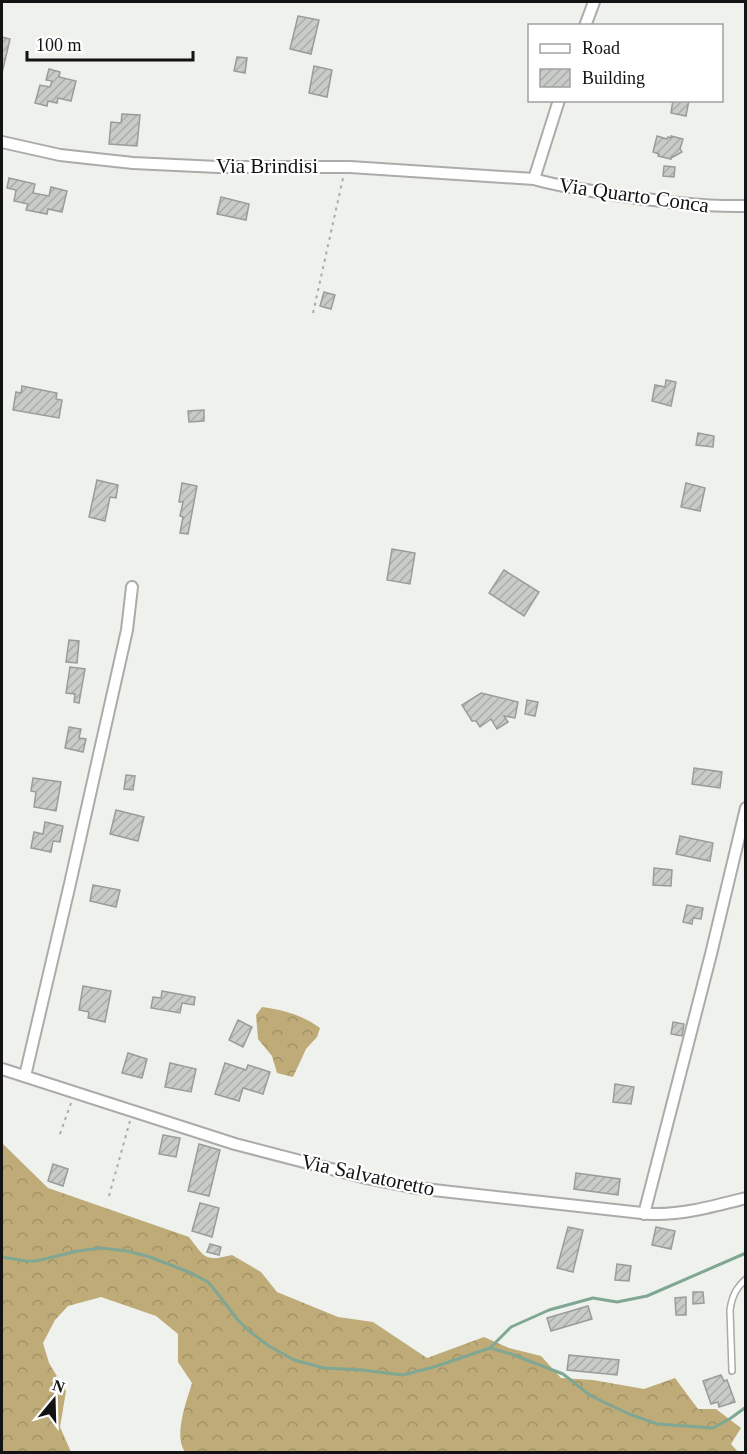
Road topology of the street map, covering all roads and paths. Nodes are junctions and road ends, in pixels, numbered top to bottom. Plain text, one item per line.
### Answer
1 (594, 2) edge
2 (586, 24) edge
3 (558, 102) edge
4 (2, 142) edge
5 (345, 166) junction
6 (534, 179) junction
7 (746, 206) edge
8 (313, 313) dead end
9 (132, 587) dead end
10 (746, 807) edge
11 (2, 1069) edge
12 (25, 1076) junction
13 (76, 1092) junction
14 (133, 1111) junction
15 (60, 1134) dead end
16 (109, 1196) dead end
17 (746, 1198) edge
18 (644, 1214) junction
19 (746, 1279) edge
20 (732, 1371) dead end

1 - 2 street
3 - 6 street, Via Quarto Conca
4 - 5 street, Via Brindisi
5 - 6 street, Via Brindisi
5 - 8 path
6 - 7 street, Via Quarto Conca
9 - 12 street
10 - 18 street
11 - 12 street, Via Salvatoretto
12 - 13 street, Via Salvatoretto
13 - 14 street, Via Salvatoretto
13 - 15 path
14 - 16 path
14 - 18 street, Via Salvatoretto
17 - 18 street, Via Salvatoretto
19 - 20 lane

